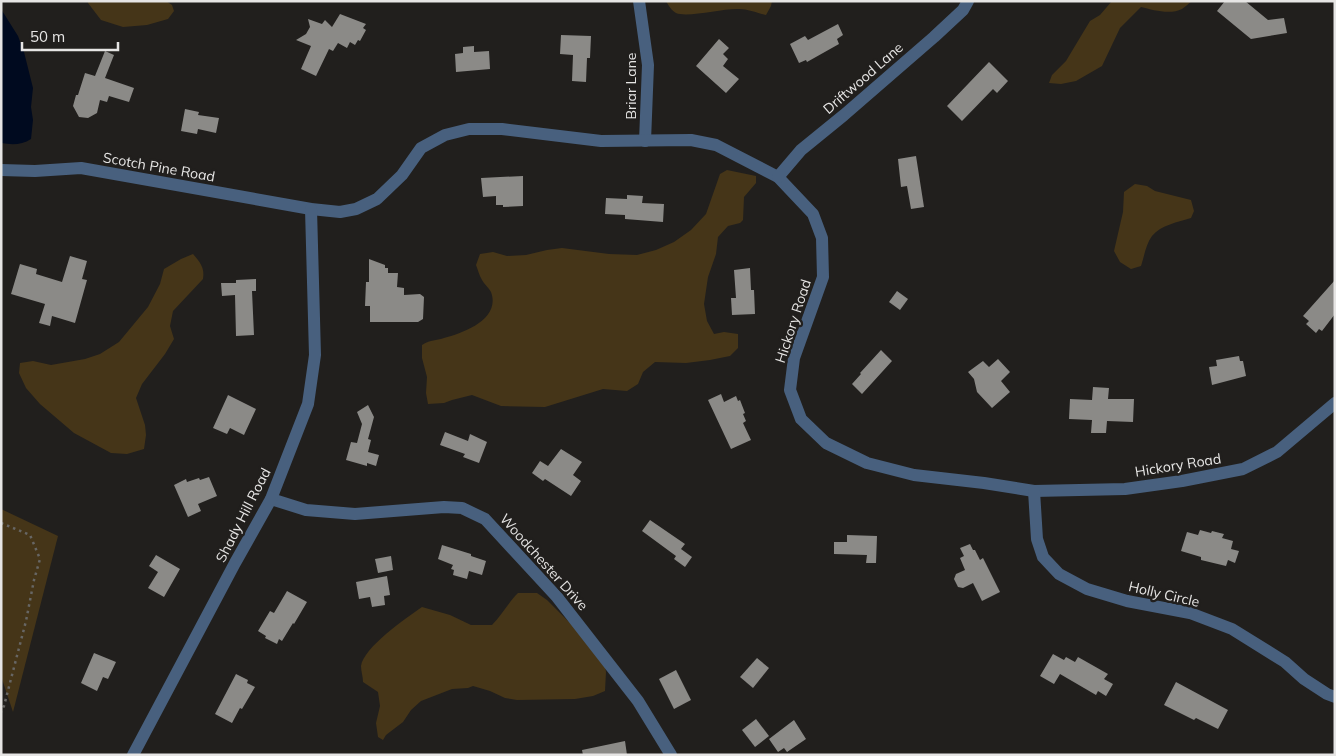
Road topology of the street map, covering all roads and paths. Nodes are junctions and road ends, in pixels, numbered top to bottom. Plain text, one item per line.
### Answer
1 (640, 1) edge
2 (968, 1) edge
3 (644, 141) junction
4 (1, 170) edge
5 (778, 177) junction
6 (311, 209) junction
7 (1335, 403) edge
8 (1034, 491) junction
9 (272, 499) junction
10 (1, 523) edge
11 (1335, 697) edge
12 (1, 712) edge
13 (134, 755) edge
14 (671, 755) edge

1 - 3 street, Briar Lane
2 - 5 street, Driftwood Lane
3 - 5 street, Hickory Road
3 - 6 street, Hickory Road
4 - 6 street, Scotch Pine Road
5 - 8 street, Hickory Road
6 - 9 street, Shady Hill Road
7 - 8 street, Hickory Road
8 - 11 street, Holly Circle
9 - 13 street, Shady Hill Road
9 - 14 street, Woodchester Drive
10 - 12 path

